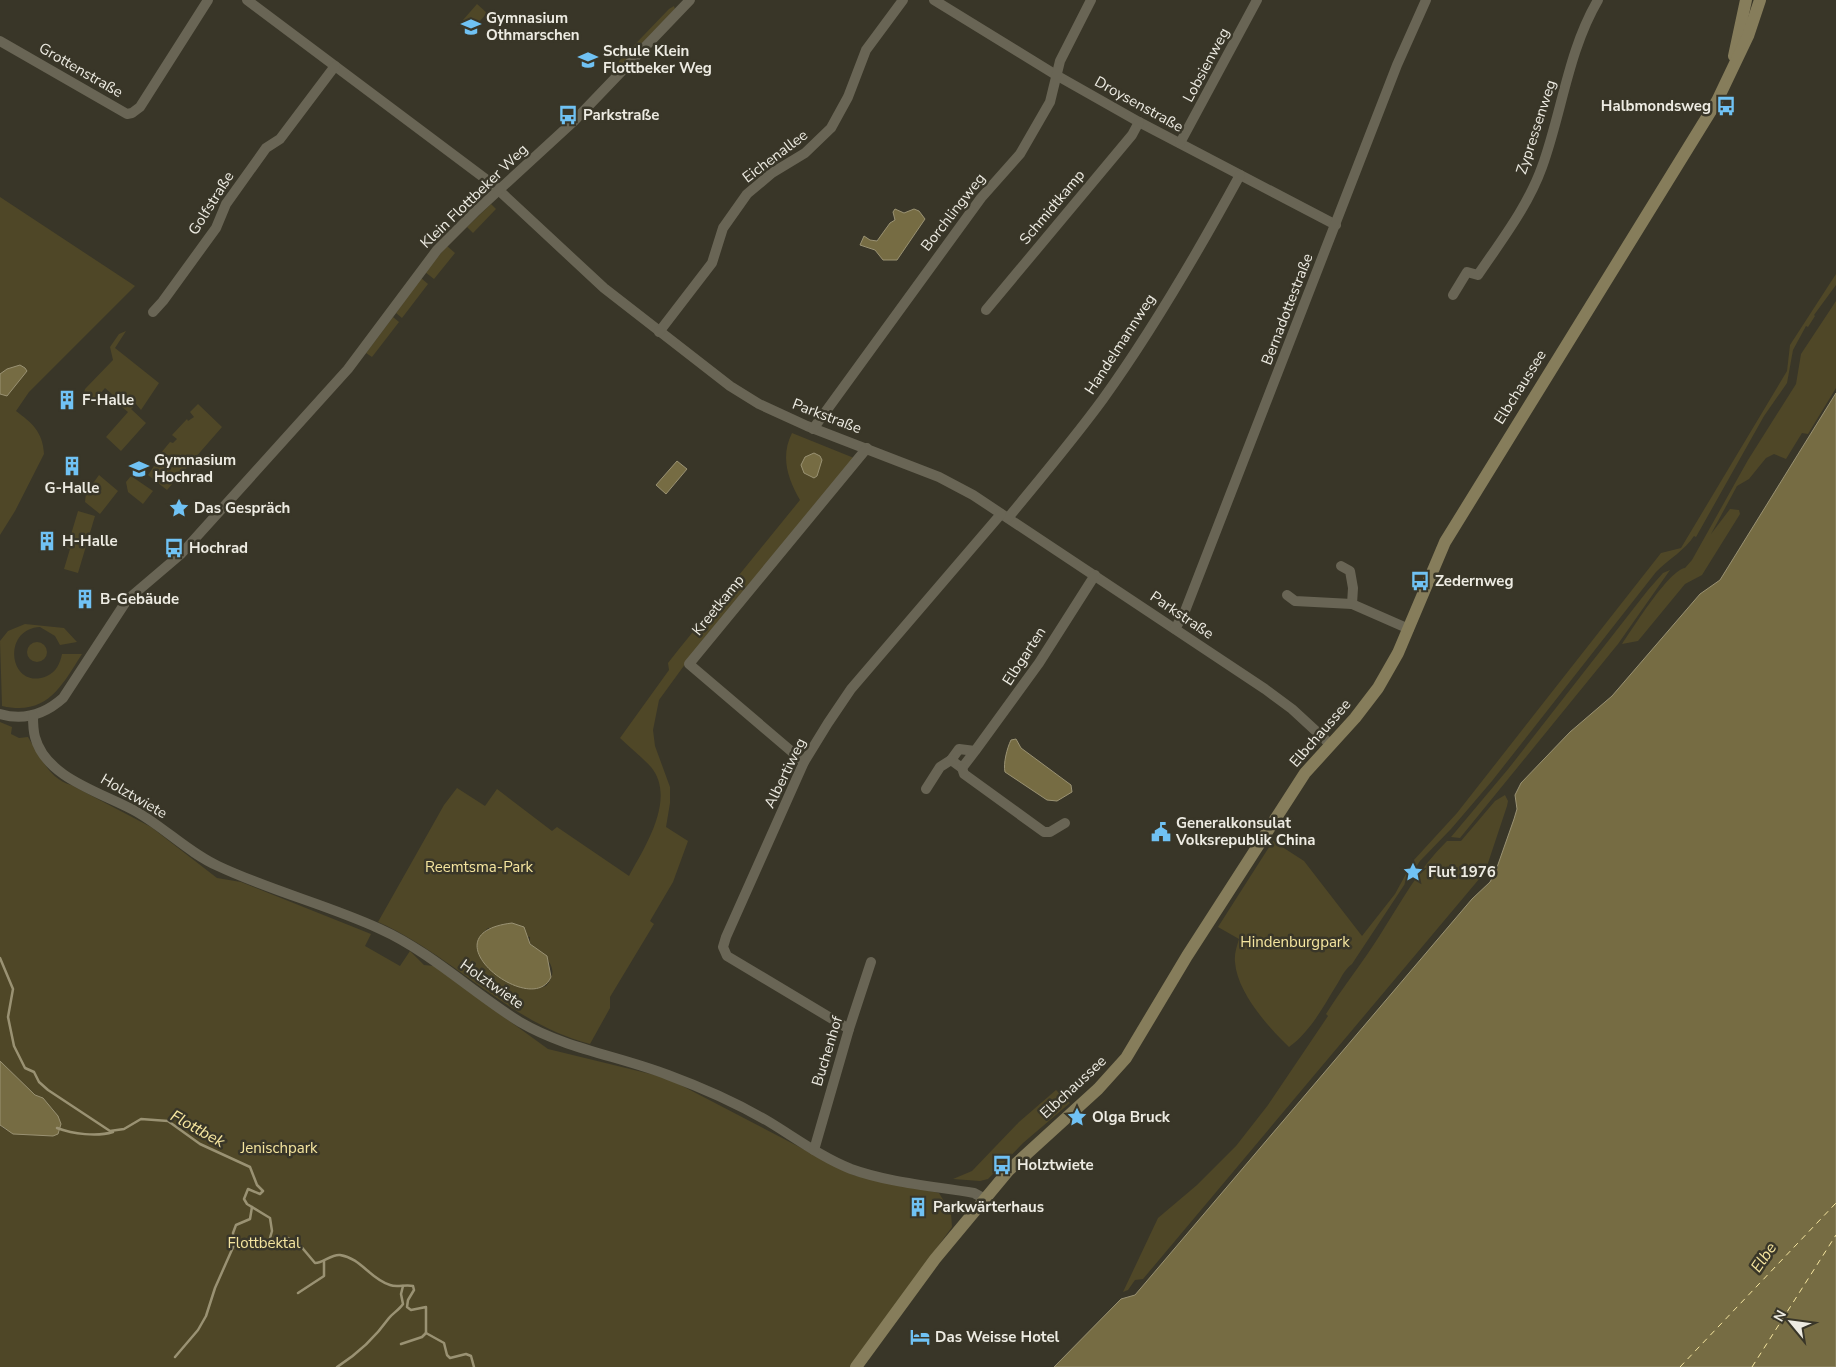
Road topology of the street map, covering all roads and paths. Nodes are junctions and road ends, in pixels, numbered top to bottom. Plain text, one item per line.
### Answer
1 (208, 0) edge
2 (248, 0) edge
3 (690, 0) edge
4 (903, 0) edge
5 (934, 0) edge
6 (1091, 0) edge
7 (1257, 0) edge
8 (1426, 0) edge
9 (1598, 0) edge
10 (1746, 0) edge
11 (1760, 0) edge
12 (0, 41) edge
13 (335, 66) junction
14 (1732, 68) junction
15 (1056, 75) junction
16 (1139, 122) junction
17 (1180, 143) junction
18 (1240, 175) junction
19 (499, 190) junction
20 (1336, 225) junction
21 (1453, 295) dead end
22 (986, 310) dead end
23 (153, 312) dead end
24 (659, 332) junction
25 (813, 429) junction
26 (866, 448) junction
27 (1004, 516) junction
28 (1341, 566) dead end
29 (1095, 575) junction
30 (1287, 595) dead end
31 (1352, 604) junction
32 (1175, 628) junction
33 (1409, 629) junction
34 (0, 714) edge
35 (33, 716) junction
36 (1330, 744) junction
37 (975, 751) junction
38 (951, 760) junction
39 (804, 762) junction
40 (962, 768) junction
41 (926, 789) dead end
42 (1064, 823) dead end
43 (871, 962) dead end
44 (848, 1029) junction
45 (814, 1150) junction
46 (984, 1199) junction
47 (856, 1367) edge

1 - 12 street, Grottenstraße
2 - 13 street, Parkstraße
3 - 19 street, Klein Flottbeker Weg
4 - 24 street, Eichenallee
5 - 15 street, Droysenstraße
6 - 15 street, Borchlingweg
7 - 17 street, Lobsienweg
8 - 20 street, Bernadottestraße
9 - 21 street, Zypressenweg
10 - 14 main road, Elbchaussee
11 - 14 main road, Elbchaussee
13 - 19 street, Parkstraße
13 - 23 street, Golfstraße
14 - 33 main road, Elbchaussee
15 - 16 street, Droysenstraße
15 - 25 street, Borchlingweg
16 - 17 street, Droysenstraße
16 - 22 street, Schmidtkamp
17 - 18 street, Droysenstraße
18 - 20 street, Droysenstraße
18 - 27 street, Handelmannweg
19 - 24 street, Parkstraße
19 - 35 street, Klein Flottbeker Weg
20 - 32 street, Bernadottestraße
24 - 25 street, Parkstraße
25 - 26 street, Parkstraße
26 - 27 street, Parkstraße
26 - 39 street, Kreetkamp
27 - 29 street, Parkstraße
27 - 39 street, Albertiweg
28 - 31 street
29 - 32 street, Parkstraße
29 - 37 street, Elbgarten
30 - 31 street
31 - 33 street
32 - 36 street, Parkstraße
33 - 36 main road, Elbchaussee
34 - 35 street
35 - 45 street, Holztwiete
36 - 46 main road, Elbchaussee
37 - 38 street
37 - 40 street, Elbgarten
38 - 40 street
38 - 41 street
39 - 44 street, Albertiweg
40 - 42 street
43 - 44 street, Buchenhof
44 - 45 street, Buchenhof
45 - 46 street, Holztwiete
46 - 47 main road, Elbchaussee

